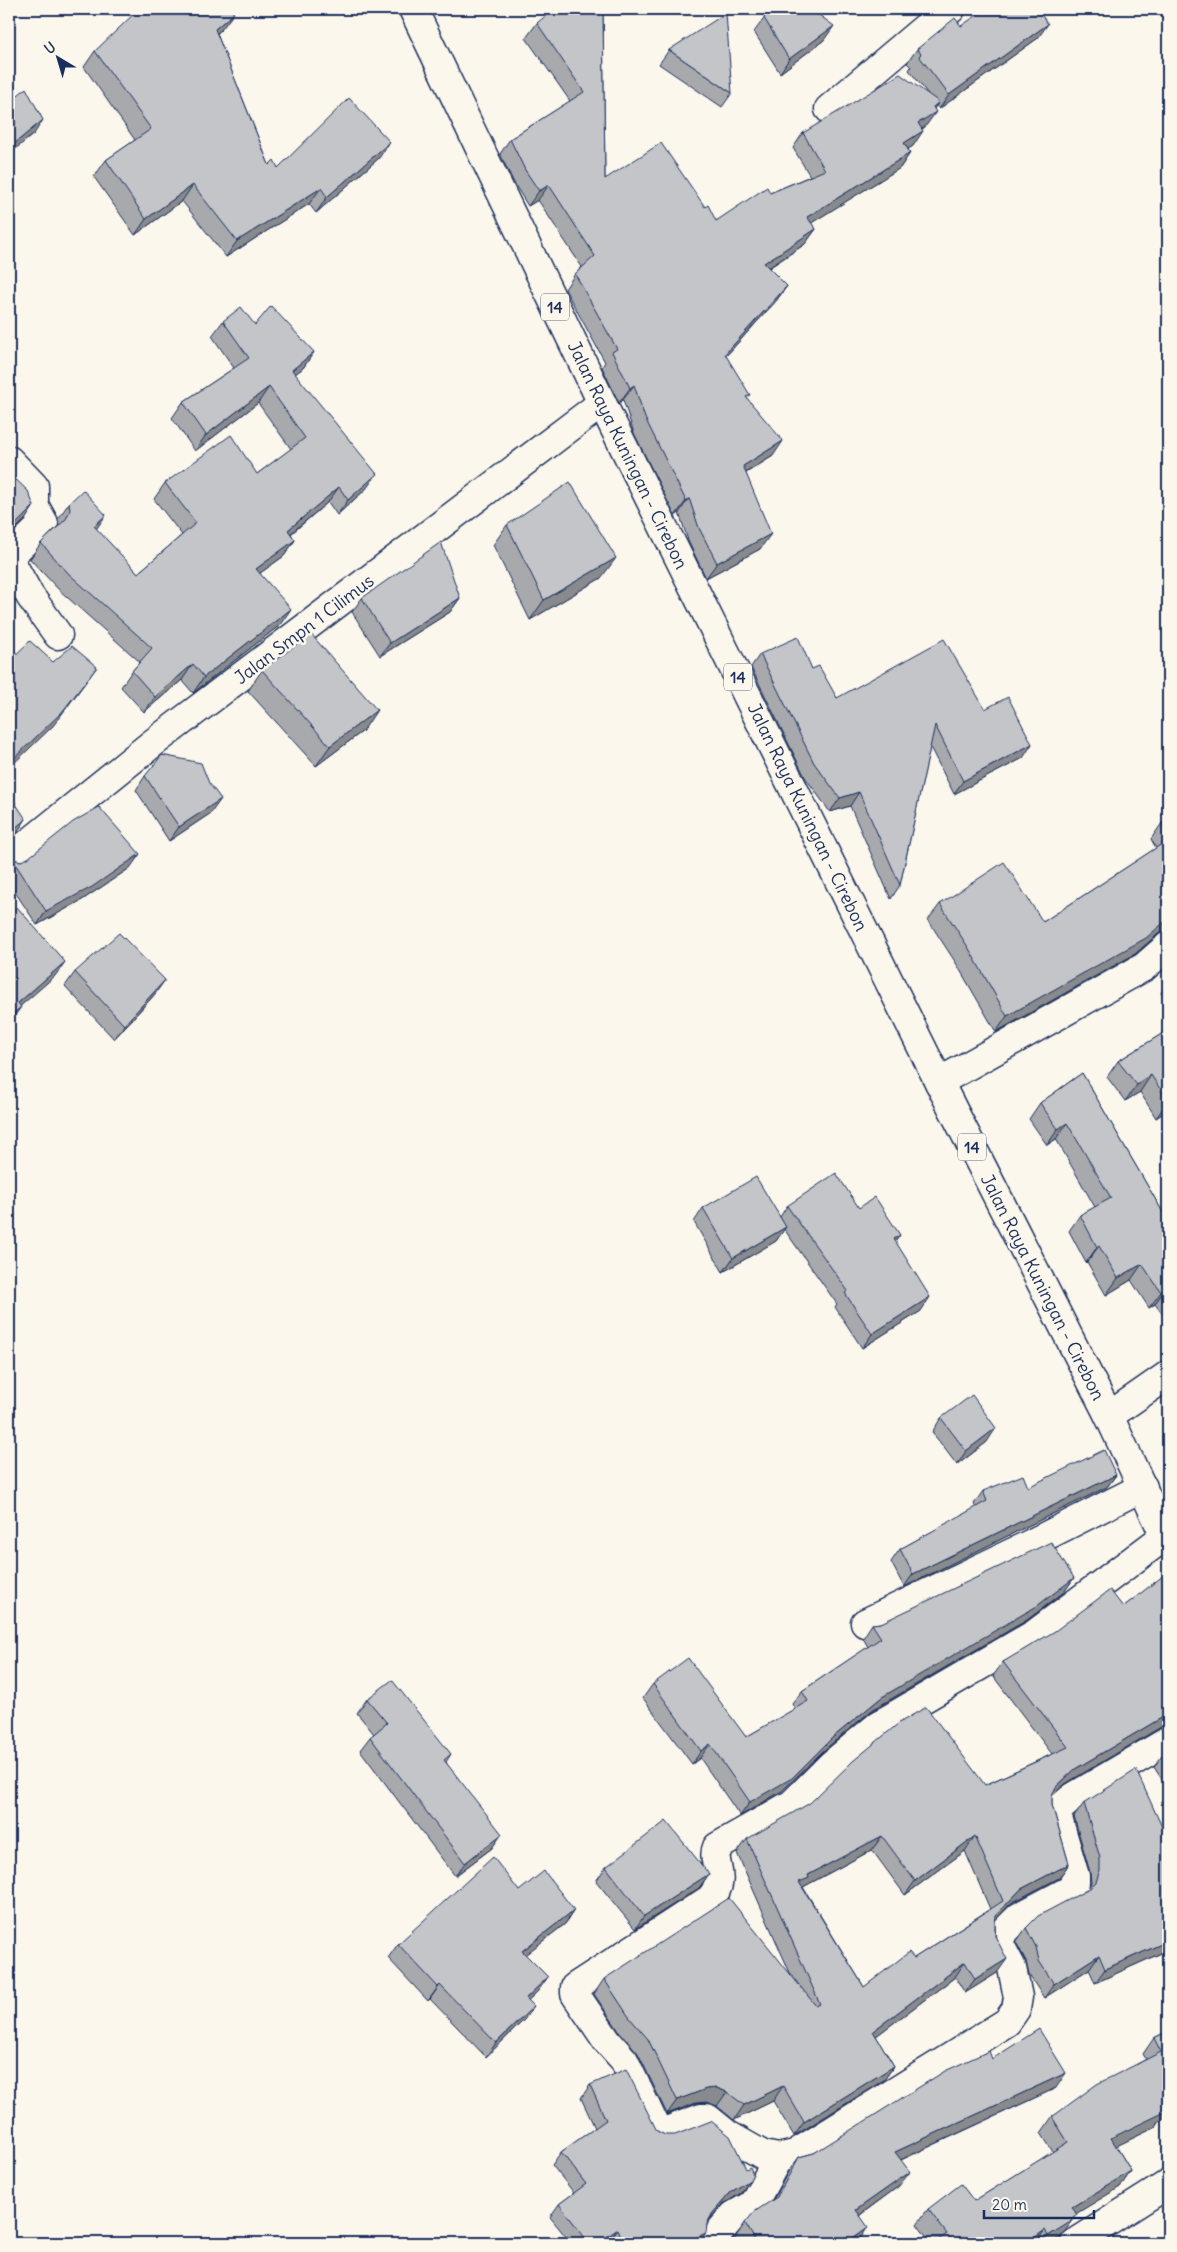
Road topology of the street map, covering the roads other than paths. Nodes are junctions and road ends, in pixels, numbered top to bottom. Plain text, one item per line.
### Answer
1 (412, 9) edge
2 (951, 9) edge
3 (829, 109) dead end
4 (602, 404) junction
5 (9, 460) edge
6 (58, 635) dead end
7 (9, 859) edge
8 (1168, 946) edge
9 (939, 1082) junction
10 (1168, 1375) edge
11 (1109, 1416) junction
12 (1143, 1487) junction
13 (1166, 1539) edge
14 (865, 1624) dead end
15 (1168, 1741) edge
16 (778, 2158) junction
17 (1168, 2184) edge
18 (712, 2243) edge
19 (1075, 2243) edge

1 - 4 main road, Jalan Raya Kuningan - Cirebon / 14
2 - 3 main road
4 - 7 main road, Jalan Smpn 1 Cilimus
4 - 9 main road, Jalan Raya Kuningan - Cirebon / 14
5 - 6 main road
8 - 9 main road
9 - 11 main road, Jalan Raya Kuningan - Cirebon / 14
10 - 11 main road
11 - 12 main road, Jalan Raya Kuningan - Cirebon / 14
12 - 13 main road, Jalan Raya Kuningan - Cirebon / 14
12 - 14 main road
13 - 16 main road
15 - 16 main road
16 - 18 main road
17 - 19 main road

